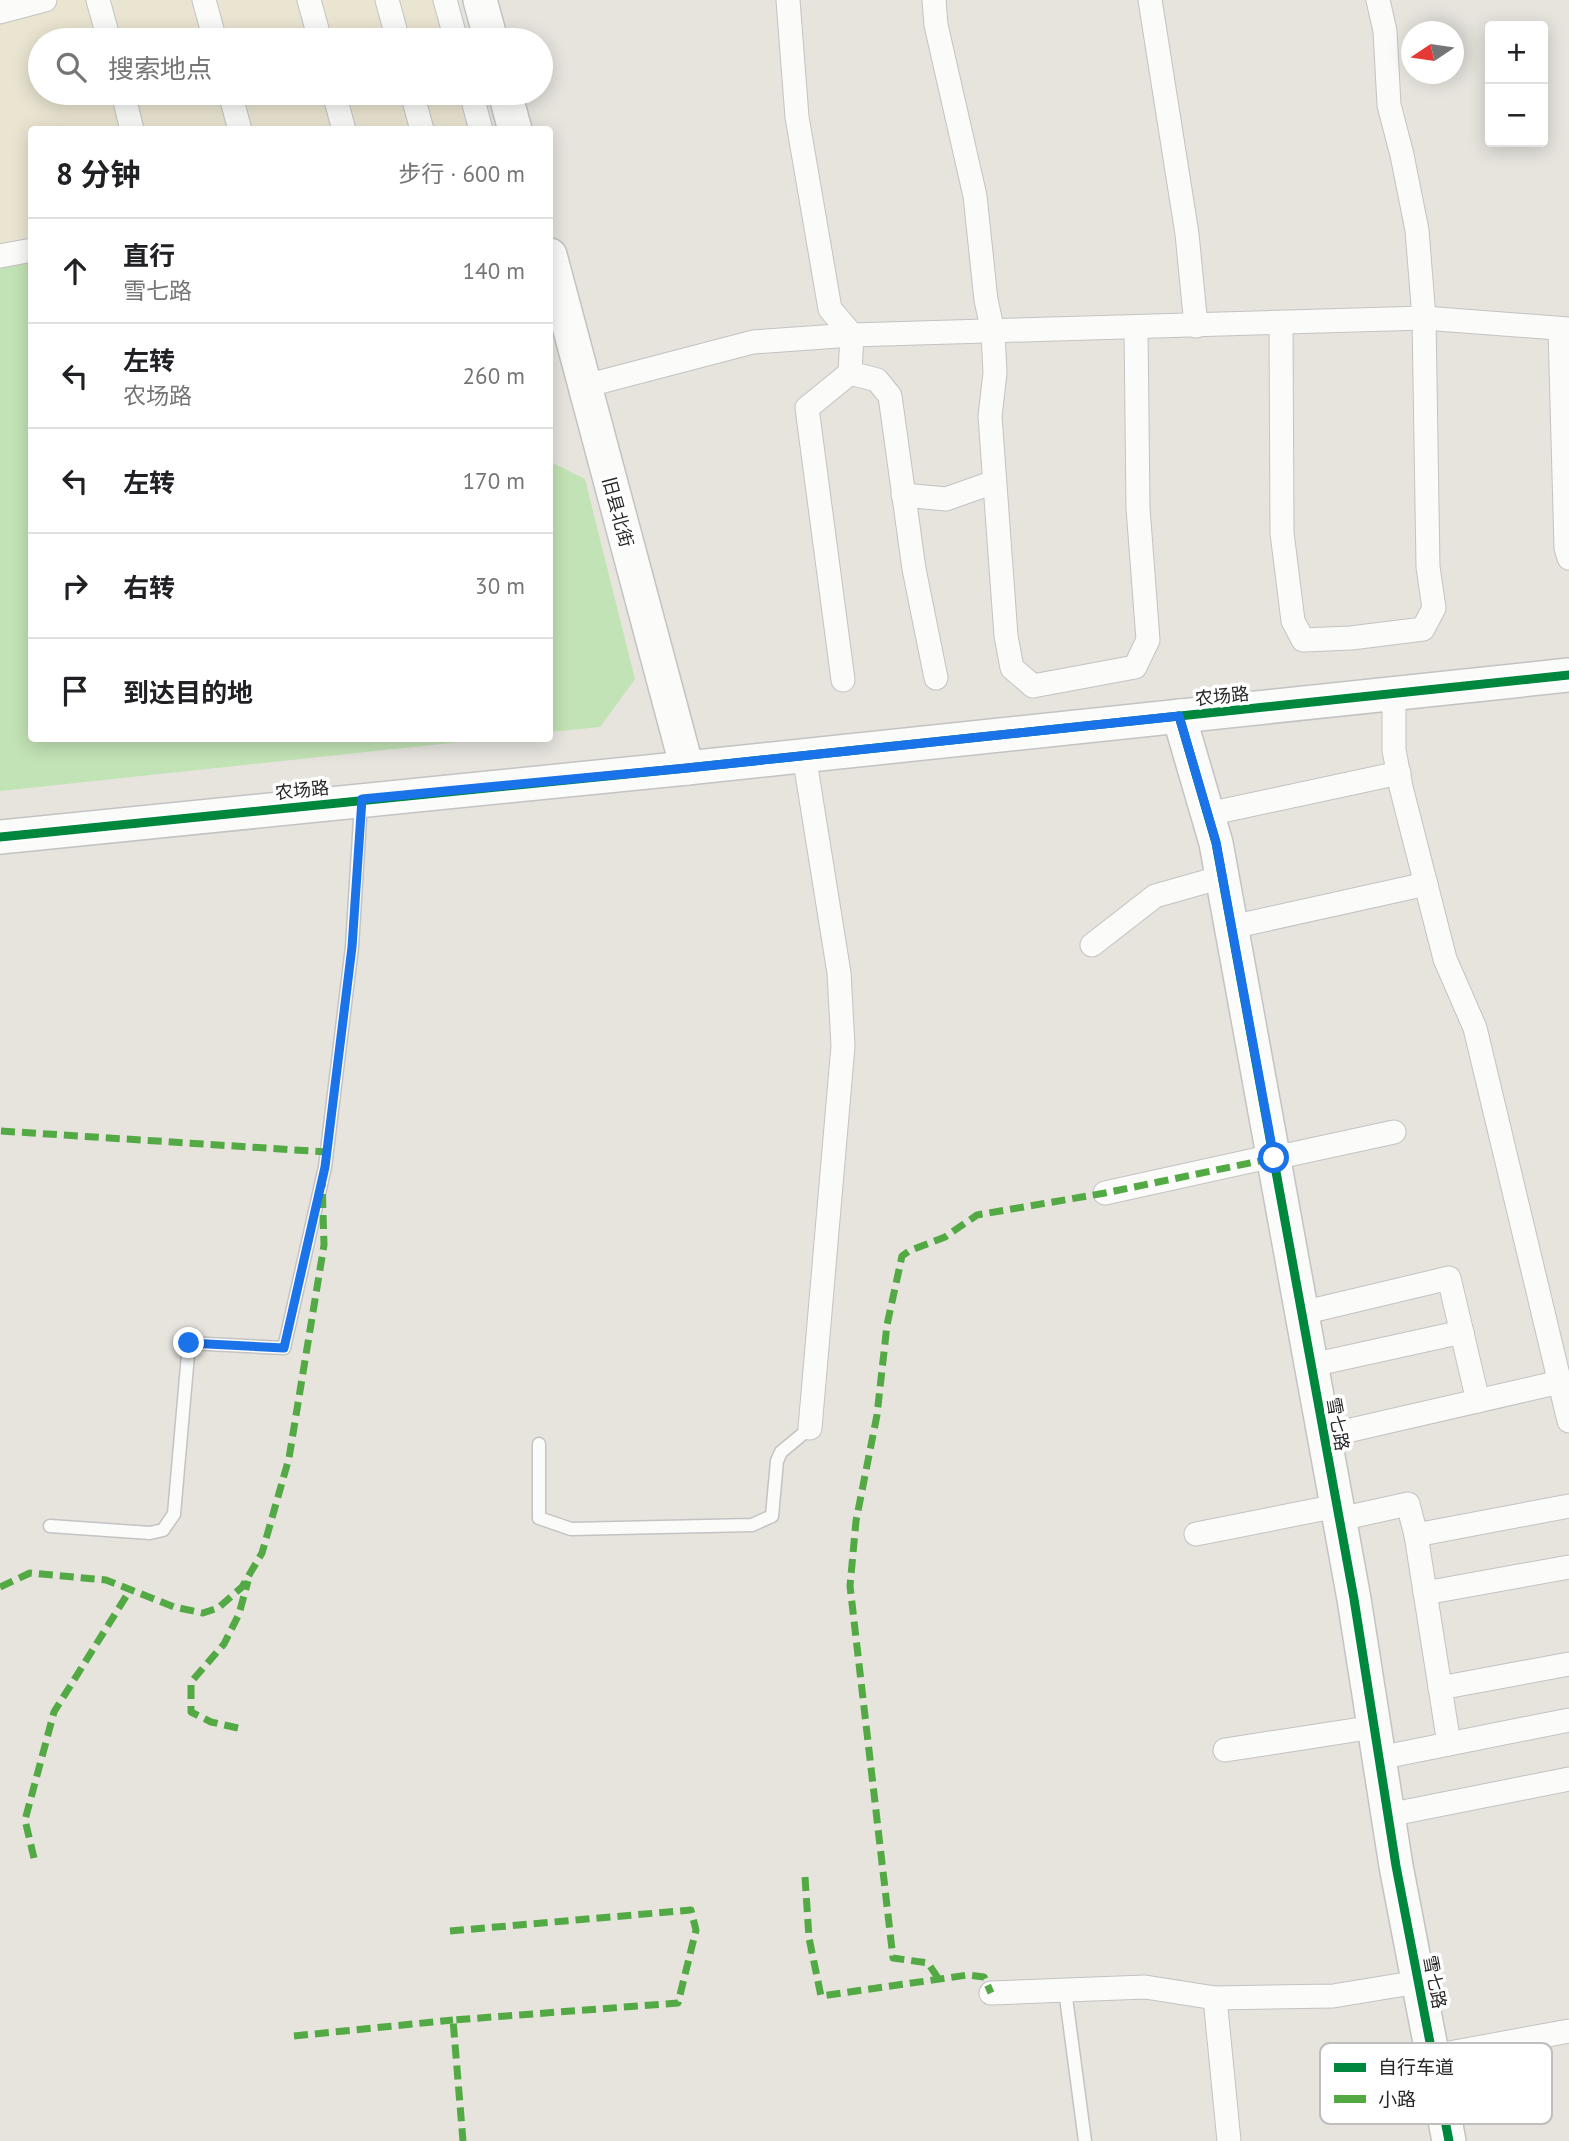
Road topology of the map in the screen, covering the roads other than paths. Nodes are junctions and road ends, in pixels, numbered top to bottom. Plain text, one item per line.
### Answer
1 (45, 0) edge
2 (98, 0) edge
3 (204, 0) edge
4 (309, 0) edge
5 (387, 0) edge
6 (445, 0) edge
7 (480, 0) edge
8 (788, 0) edge
9 (934, 0) edge
10 (1150, 0) edge
11 (1378, 0) edge
12 (0, 12) edge
13 (106, 28) edge
14 (212, 28) edge
15 (317, 28) edge
16 (395, 28) edge
17 (453, 28) edge
18 (488, 28) edge
19 (126, 105) edge
20 (233, 105) edge
21 (337, 105) edge
22 (415, 105) edge
23 (474, 105) edge
24 (507, 105) edge
25 (131, 126) edge
26 (239, 126) edge
27 (343, 126) edge
28 (421, 126) edge
29 (480, 126) edge
30 (510, 126) edge
31 (28, 251) edge
32 (0, 256) edge
33 (553, 266) edge
34 (1424, 318) junction
35 (1281, 323) junction
36 (1196, 326) junction
37 (1136, 328) junction
38 (1564, 329) edge
39 (993, 332) junction
40 (852, 335) junction
41 (850, 373) junction
42 (585, 386) junction
43 (994, 482) junction
44 (902, 495) junction
45 (1569, 558) edge
46 (1569, 675) edge
47 (936, 678) dead end
48 (843, 680) dead end
49 (1394, 693) junction
50 (1179, 716) junction
51 (804, 755) junction
52 (687, 768) junction
53 (1399, 773) junction
54 (362, 799) junction
55 (1208, 814) junction
56 (0, 837) edge
57 (1222, 877) junction
58 (1426, 884) junction
59 (1232, 927) junction
60 (1092, 945) dead end
61 (1394, 1132) dead end
62 (1274, 1157) junction
63 (1105, 1193) dead end
64 (1302, 1313) junction
65 (1462, 1332) junction
66 (1312, 1365) junction
67 (1560, 1382) junction
68 (1478, 1401) junction
69 (1569, 1421) edge
70 (810, 1428) joint
71 (1325, 1436) junction
72 (539, 1444) dead end
73 (1569, 1506) edge
74 (1338, 1513) junction
75 (50, 1526) dead end
76 (1196, 1534) dead end
77 (1416, 1535) junction
78 (1569, 1567) edge
79 (1425, 1593) junction
80 (1569, 1664) edge
81 (1440, 1688) junction
82 (1569, 1720) edge
83 (1377, 1742) junction
84 (1449, 1744) junction
85 (1225, 1750) dead end
86 (1569, 1779) edge
87 (1388, 1815) junction
88 (1418, 1982) junction
89 (1065, 1990) junction
90 (991, 1993) dead end
91 (1215, 1998) junction
92 (1569, 2031) edge
93 (1430, 2043) edge
94 (1504, 2043) edge
95 (1085, 2141) edge
96 (1229, 2141) edge

1 - 12 street
2 - 13 street
3 - 14 street
4 - 15 street
5 - 16 street
6 - 17 street
7 - 18 street
8 - 40 street
9 - 39 street
10 - 36 street
11 - 34 street
19 - 25 street
20 - 26 street
21 - 27 street
22 - 28 street
23 - 29 street
24 - 30 street
31 - 32 street
33 - 42 street, 旧县北街
34 - 35 street
34 - 35 street
34 - 38 street
35 - 36 street
36 - 37 street
37 - 39 street
37 - 43 street
38 - 45 street
39 - 40 street
39 - 43 street
40 - 41 street
40 - 42 street
41 - 44 street
41 - 48 street
42 - 52 street, 旧县北街
43 - 44 street
44 - 47 street
46 - 49 street, 农场路
49 - 50 street, 农场路
49 - 53 street
50 - 51 street, 农场路
50 - 55 street, 雪七路
51 - 52 street, 农场路
51 - 70 street
52 - 54 street, 农场路
53 - 55 street
53 - 58 street
54 - 56 street, 农场路
54 - 75 lane
55 - 57 street, 雪七路
57 - 59 street, 雪七路
57 - 60 street
58 - 59 street
58 - 67 street
59 - 62 street, 雪七路
61 - 62 street
62 - 63 street
62 - 64 street, 雪七路
64 - 65 street
64 - 66 street, 雪七路
65 - 66 street
65 - 68 street
66 - 71 street, 雪七路
67 - 68 street
67 - 69 street
68 - 71 street
70 - 72 lane
71 - 74 street, 雪七路
73 - 77 street
74 - 76 street
74 - 77 street
74 - 83 street, 雪七路
77 - 79 street
78 - 79 street
79 - 81 street
80 - 81 street
81 - 84 street
82 - 84 street
83 - 84 street
83 - 85 street
83 - 87 street, 雪七路
86 - 87 street
87 - 88 street, 雪七路
88 - 91 street
88 - 93 street, 雪七路
89 - 90 street
89 - 91 street
89 - 95 lane
91 - 96 street
92 - 94 street

